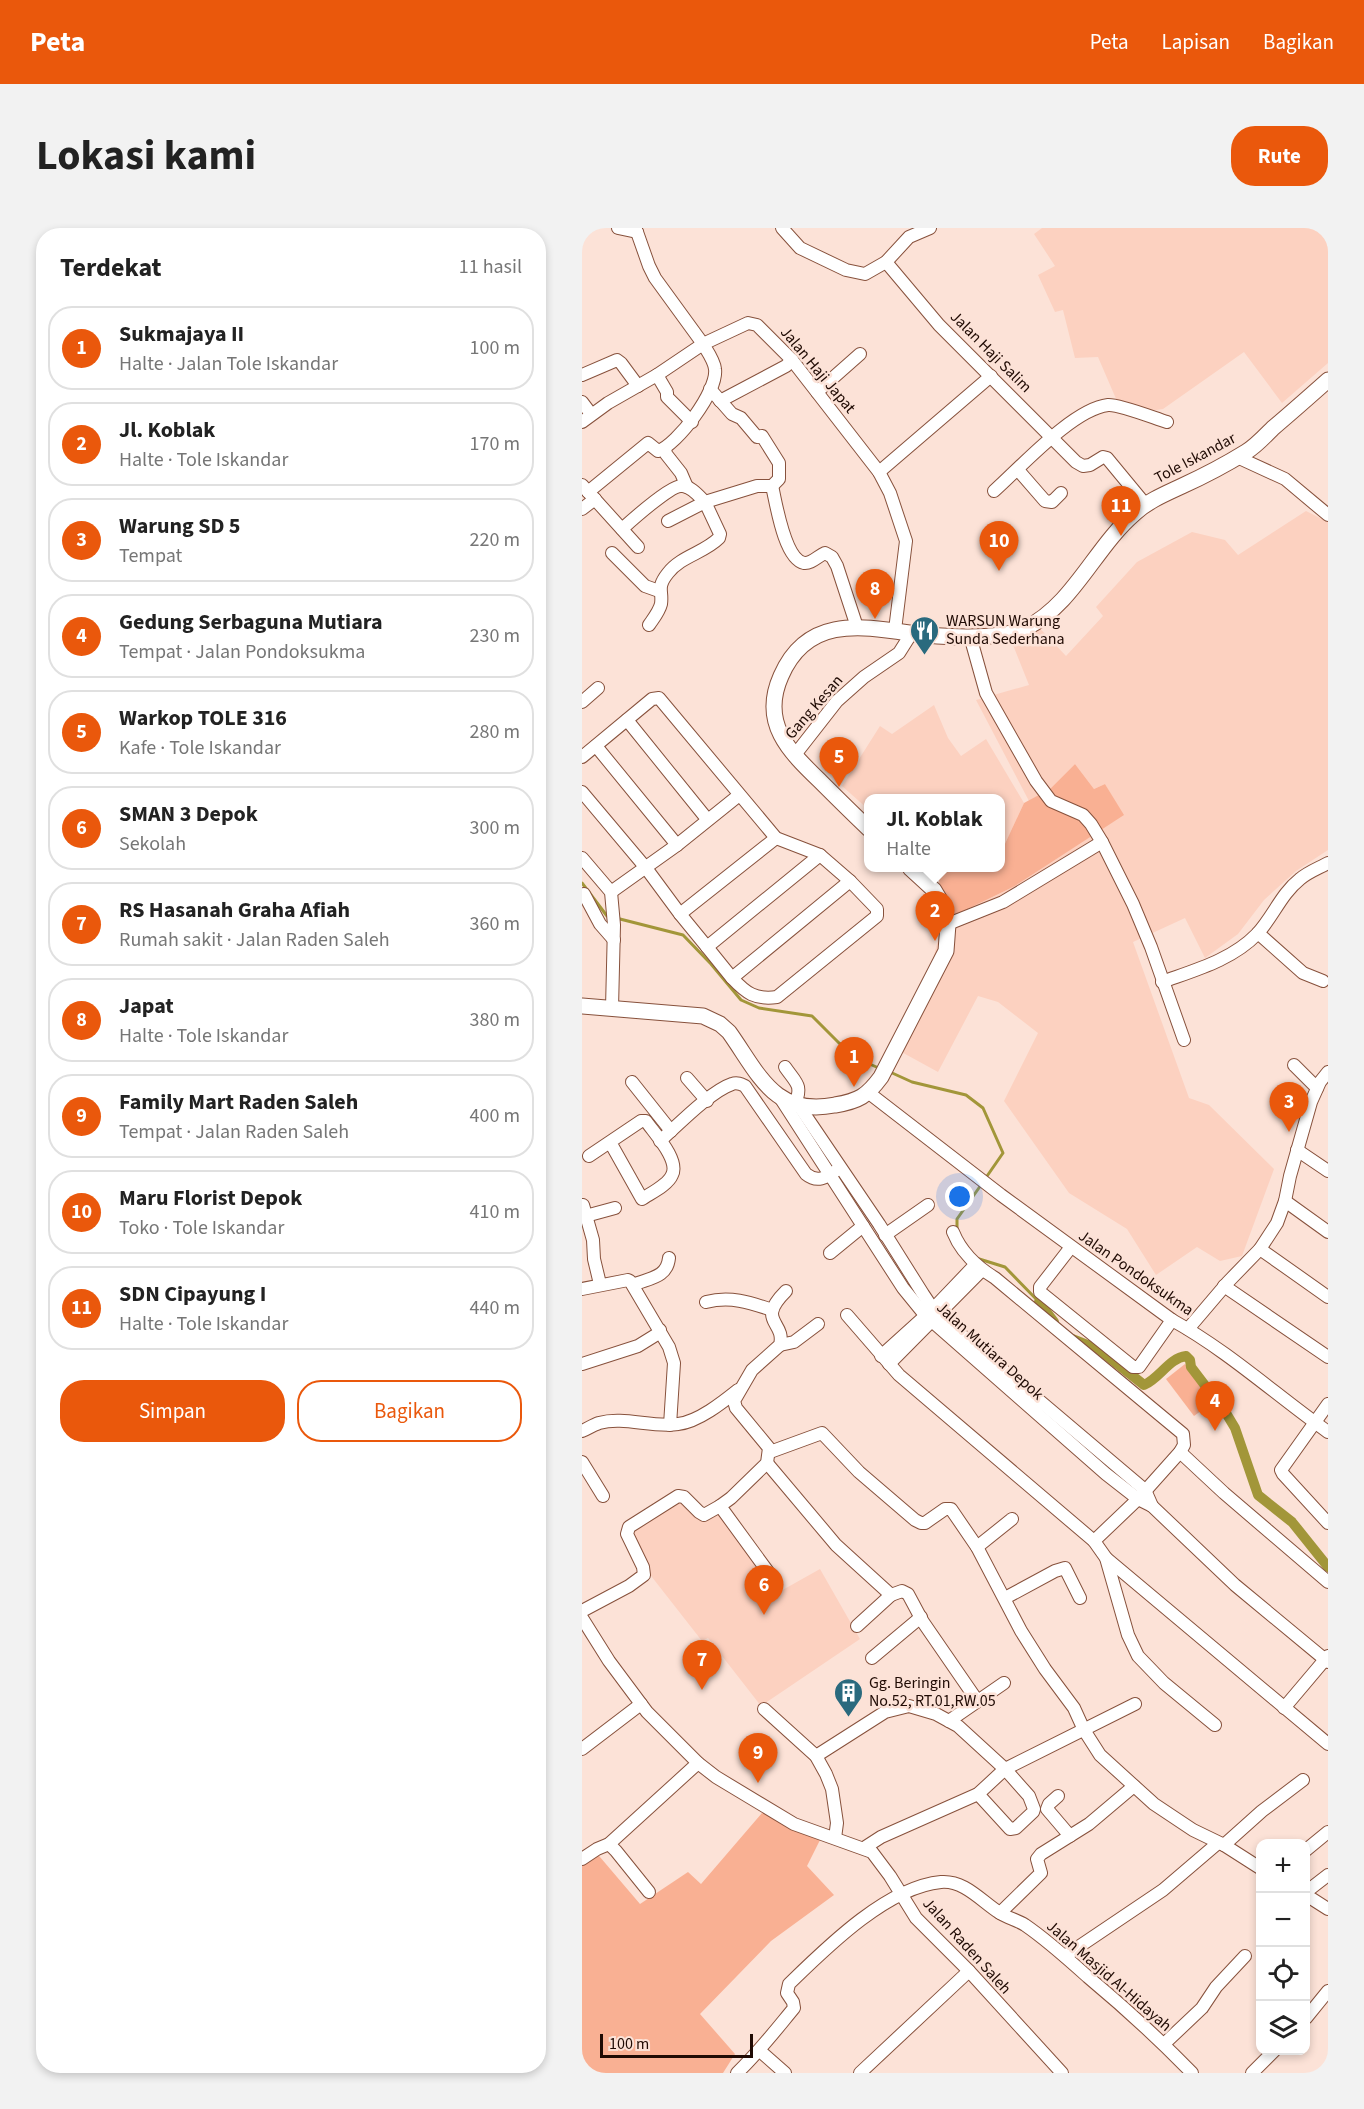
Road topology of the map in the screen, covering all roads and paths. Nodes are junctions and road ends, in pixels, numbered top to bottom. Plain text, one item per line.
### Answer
1 (618, 228) edge
2 (782, 228) edge
3 (930, 228) edge
4 (641, 230) edge
5 (907, 232) edge
6 (886, 262) junction
7 (703, 344) junction
8 (860, 354) dead end
9 (792, 360) junction
10 (582, 375) edge
11 (657, 375) junction
12 (991, 376) junction
13 (1328, 380) edge
14 (638, 386) junction
15 (710, 389) junction
16 (817, 392) junction
17 (720, 401) junction
18 (582, 402) edge
19 (587, 418) edge
20 (692, 422) junction
21 (1167, 422) dead end
22 (1053, 438) junction
23 (665, 449) junction
24 (1237, 457) junction
25 (1018, 470) junction
26 (879, 472) junction
27 (772, 486) junction
28 (687, 487) junction
29 (994, 491) dead end
30 (588, 492) edge
31 (1061, 493) dead end
32 (705, 502) junction
33 (1145, 504) junction
34 (582, 509) edge
35 (1328, 515) edge
36 (668, 521) dead end
37 (622, 529) junction
38 (638, 547) dead end
39 (612, 553) dead end
40 (659, 591) junction
41 (649, 625) dead end
42 (857, 627) junction
43 (895, 630) junction
44 (911, 633) junction
45 (970, 636) junction
46 (598, 688) dead end
47 (582, 702) edge
48 (627, 720) junction
49 (596, 746) junction
50 (794, 756) junction
51 (582, 757) edge
52 (582, 792) edge
53 (738, 796) junction
54 (707, 819) junction
55 (864, 824) edge
56 (776, 838) junction
57 (1102, 842) junction
58 (677, 845) junction
59 (820, 855) junction
60 (582, 858) edge
61 (1328, 863) edge
62 (646, 868) junction
63 (915, 872) edge
64 (850, 881) junction
65 (583, 894) edge
66 (612, 895) junction
67 (681, 914) junction
68 (948, 924) junction
69 (1258, 933) junction
70 (614, 940) junction
71 (707, 947) junction
72 (732, 978) junction
73 (1323, 981) dead end
74 (1162, 982) junction
75 (582, 1006) edge
76 (612, 1008) junction
77 (1184, 1040) dead end
78 (1294, 1065) dead end
79 (785, 1066) dead end
80 (1328, 1072) edge
81 (687, 1078) dead end
82 (632, 1082) dead end
83 (1317, 1088) junction
84 (869, 1093) junction
85 (707, 1101) junction
86 (792, 1103) junction
87 (795, 1121) junction
88 (671, 1131) junction
89 (778, 1134) junction
90 (660, 1141) junction
91 (610, 1142) junction
92 (1297, 1150) junction
93 (590, 1156) dead end
94 (836, 1171) junction
95 (1328, 1171) edge
96 (1285, 1202) junction
97 (928, 1205) dead end
98 (615, 1208) dead end
99 (584, 1213) edge
100 (864, 1226) junction
101 (953, 1232) dead end
102 (1328, 1232) edge
103 (885, 1234) junction
104 (1071, 1247) junction
105 (1260, 1249) junction
106 (830, 1253) dead end
107 (669, 1258) dead end
108 (979, 1268) junction
109 (630, 1282) junction
110 (600, 1284) junction
111 (1224, 1286) junction
112 (582, 1289) edge
113 (786, 1291) dead end
114 (1328, 1298) edge
115 (706, 1302) dead end
116 (772, 1310) junction
117 (848, 1315) dead end
118 (932, 1315) junction
119 (1172, 1320) junction
120 (818, 1324) dead end
121 (1188, 1329) junction
122 (660, 1330) junction
123 (780, 1345) junction
124 (1328, 1357) edge
125 (885, 1360) junction
126 (582, 1364) edge
127 (739, 1389) junction
128 (1328, 1404) edge
129 (1314, 1422) junction
130 (670, 1425) junction
131 (582, 1431) edge
132 (1328, 1432) edge
133 (1180, 1452) junction
134 (768, 1458) junction
135 (582, 1462) edge
136 (1141, 1495) junction
137 (603, 1496) dead end
138 (720, 1506) junction
139 (1012, 1519) dead end
140 (1328, 1523) edge
141 (1094, 1541) junction
142 (977, 1547) junction
143 (1107, 1558) junction
144 (774, 1580) dead end
145 (1328, 1582) edge
146 (891, 1595) junction
147 (1080, 1598) dead end
148 (1005, 1599) junction
149 (582, 1611) edge
150 (921, 1617) junction
151 (582, 1618) edge
152 (857, 1626) dead end
153 (872, 1658) dead end
154 (1327, 1659) edge
155 (1004, 1683) dead end
156 (974, 1696) dead end
157 (641, 1704) junction
158 (1135, 1704) dead end
159 (1284, 1708) junction
160 (765, 1709) dead end
161 (950, 1721) junction
162 (1215, 1725) dead end
163 (1084, 1730) junction
164 (1328, 1744) edge
165 (582, 1749) edge
166 (816, 1756) junction
167 (698, 1763) junction
168 (1005, 1769) junction
169 (1303, 1780) dead end
170 (1134, 1786) junction
171 (978, 1794) junction
172 (1058, 1796) dead end
173 (1328, 1832) edge
174 (1070, 1836) junction
175 (835, 1839) junction
176 (609, 1844) junction
177 (1221, 1844) junction
178 (1310, 1846) edge
179 (864, 1848) junction
180 (582, 1859) edge
181 (1256, 1866) edge
182 (1328, 1875) edge
183 (1310, 1889) edge
184 (649, 1892) dead end
185 (902, 1894) junction
186 (1310, 1896) edge
187 (1327, 1907) edge
188 (1000, 1913) junction
189 (1065, 1956) junction
190 (1245, 1956) dead end
191 (969, 1971) junction
192 (1328, 1991) edge
193 (1310, 2012) edge
194 (1164, 2044) junction
195 (760, 2051) junction
196 (1270, 2055) edge
197 (737, 2073) edge
198 (785, 2073) edge
199 (860, 2073) edge
200 (1062, 2073) edge
201 (1191, 2073) edge
202 (1252, 2073) edge

1 - 4 street
2 - 6 street
3 - 5 street
4 - 7 street
5 - 6 street
6 - 12 street, Jalan Haji Salim
7 - 9 street, Jalan Haji Japat
7 - 11 street
7 - 15 street
8 - 16 street
9 - 16 street, Jalan Haji Japat
9 - 17 street
10 - 14 street
11 - 14 street
11 - 20 street
12 - 22 street, Jalan Haji Salim
12 - 26 street
13 - 24 main road, Tole Iskandar
14 - 19 street
15 - 17 street
15 - 20 street
16 - 26 street, Jalan Haji Japat
17 - 27 street
18 - 19 street
20 - 23 street
21 - 22 street
22 - 25 street
22 - 33 street, Jalan Haji Salim
23 - 28 street
23 - 30 street
24 - 33 main road, Tole Iskandar
24 - 35 street
25 - 29 street
25 - 31 street
26 - 43 street, Jalan Haji Japat
27 - 32 street
27 - 42 street
28 - 32 street
28 - 37 street
30 - 34 street
30 - 37 street
32 - 36 street
32 - 40 street
33 - 45 main road, Tole Iskandar
37 - 38 street
39 - 40 street
40 - 41 street
42 - 43 main road, Tole Iskandar
42 - 50 main road, Tole Iskandar
43 - 44 main road, Tole Iskandar
44 - 45 main road, Tole Iskandar
44 - 50 street, Gang Kesan
45 - 57 street
46 - 47 street
48 - 49 street
48 - 53 street
48 - 54 street
49 - 51 street
49 - 58 street
50 - 55 main road, Tole Iskandar
52 - 62 street
53 - 54 street
53 - 56 street
54 - 58 street
56 - 59 street
56 - 67 street
57 - 68 street
57 - 74 street
58 - 62 street
59 - 64 street
59 - 71 street
60 - 66 street
61 - 69 street
62 - 66 street
62 - 67 street
63 - 68 main road
64 - 72 street
64 - 72 street
65 - 70 street
66 - 70 street
67 - 71 street
68 - 84 main road
69 - 73 street
69 - 74 street
70 - 76 street
71 - 72 street
74 - 77 street
75 - 76 main road
76 - 86 main road
78 - 83 street
79 - 86 street
80 - 83 street
81 - 85 street
82 - 88 street
83 - 92 street
84 - 86 main road
84 - 104 street, Jalan Pondoksukma
85 - 88 street
85 - 89 street
86 - 87 street, Jalan Mutiara Depok
86 - 94 street, Jalan Mutiara Depok
87 - 89 street
87 - 94 street, Jalan Mutiara Depok
88 - 90 street
89 - 94 street
90 - 91 street
90 - 91 street
91 - 93 street
92 - 95 street
92 - 96 street
94 - 100 street, Jalan Mutiara Depok
94 - 103 street, Jalan Mutiara Depok
96 - 102 street
96 - 105 street
97 - 103 street
98 - 99 street
99 - 110 street
100 - 106 street
100 - 118 street, Jalan Mutiara Depok
101 - 108 street
103 - 118 street, Jalan Mutiara Depok
104 - 119 street, Jalan Pondoksukma
104 - 119 street
105 - 111 street
105 - 114 street
107 - 109 street
108 - 118 street
108 - 133 street
109 - 110 street
109 - 122 street
110 - 112 street
111 - 121 street
111 - 124 street
113 - 116 street
115 - 116 street
116 - 123 street
117 - 125 street
118 - 125 street
118 - 136 street, Jalan Mutiara Depok
119 - 121 street, Jalan Pondoksukma
120 - 123 street
121 - 129 street, Jalan Pondoksukma
122 - 126 street
122 - 130 street
123 - 127 street
125 - 141 street
127 - 130 street
127 - 134 street
128 - 129 street
129 - 132 street, Jalan Pondoksukma
129 - 140 street
130 - 131 street
133 - 136 street
133 - 145 street
134 - 138 street
134 - 142 street
134 - 146 street
135 - 137 street
136 - 141 street
136 - 154 street, Jalan Mutiara Depok
138 - 144 street
138 - 149 street
139 - 142 street
141 - 143 street
142 - 148 street
143 - 159 street
143 - 162 street
146 - 150 street
146 - 152 street
147 - 148 street
148 - 163 street
150 - 153 street
150 - 156 street
151 - 157 street, Jalan Raden Saleh
154 - 159 street
155 - 161 street
157 - 165 street
157 - 167 street, Jalan Raden Saleh
158 - 163 street
159 - 164 street
160 - 166 street
161 - 166 street
161 - 168 street
163 - 168 street
163 - 170 street
166 - 175 street
167 - 175 street, Jalan Raden Saleh
167 - 176 street
168 - 171 street
168 - 171 street
169 - 177 street
170 - 174 street
170 - 177 street
171 - 179 street
172 - 174 street
173 - 178 street
174 - 188 street
175 - 179 street, Jalan Raden Saleh
176 - 180 street
176 - 184 street
177 - 181 street
177 - 189 street
179 - 185 street, Jalan Raden Saleh
182 - 183 street
185 - 188 street, Jalan Masjid Al-Hidayah
185 - 191 street, Jalan Raden Saleh
185 - 195 street, Jalan Masjid Al-Hidayah
186 - 187 street
188 - 189 street, Jalan Masjid Al-Hidayah
189 - 194 street, Jalan Masjid Al-Hidayah
190 - 194 street
191 - 199 street
191 - 200 street, Jalan Raden Saleh
192 - 193 street
194 - 201 street, Jalan Masjid Al-Hidayah
195 - 197 street
195 - 198 street
196 - 202 street

